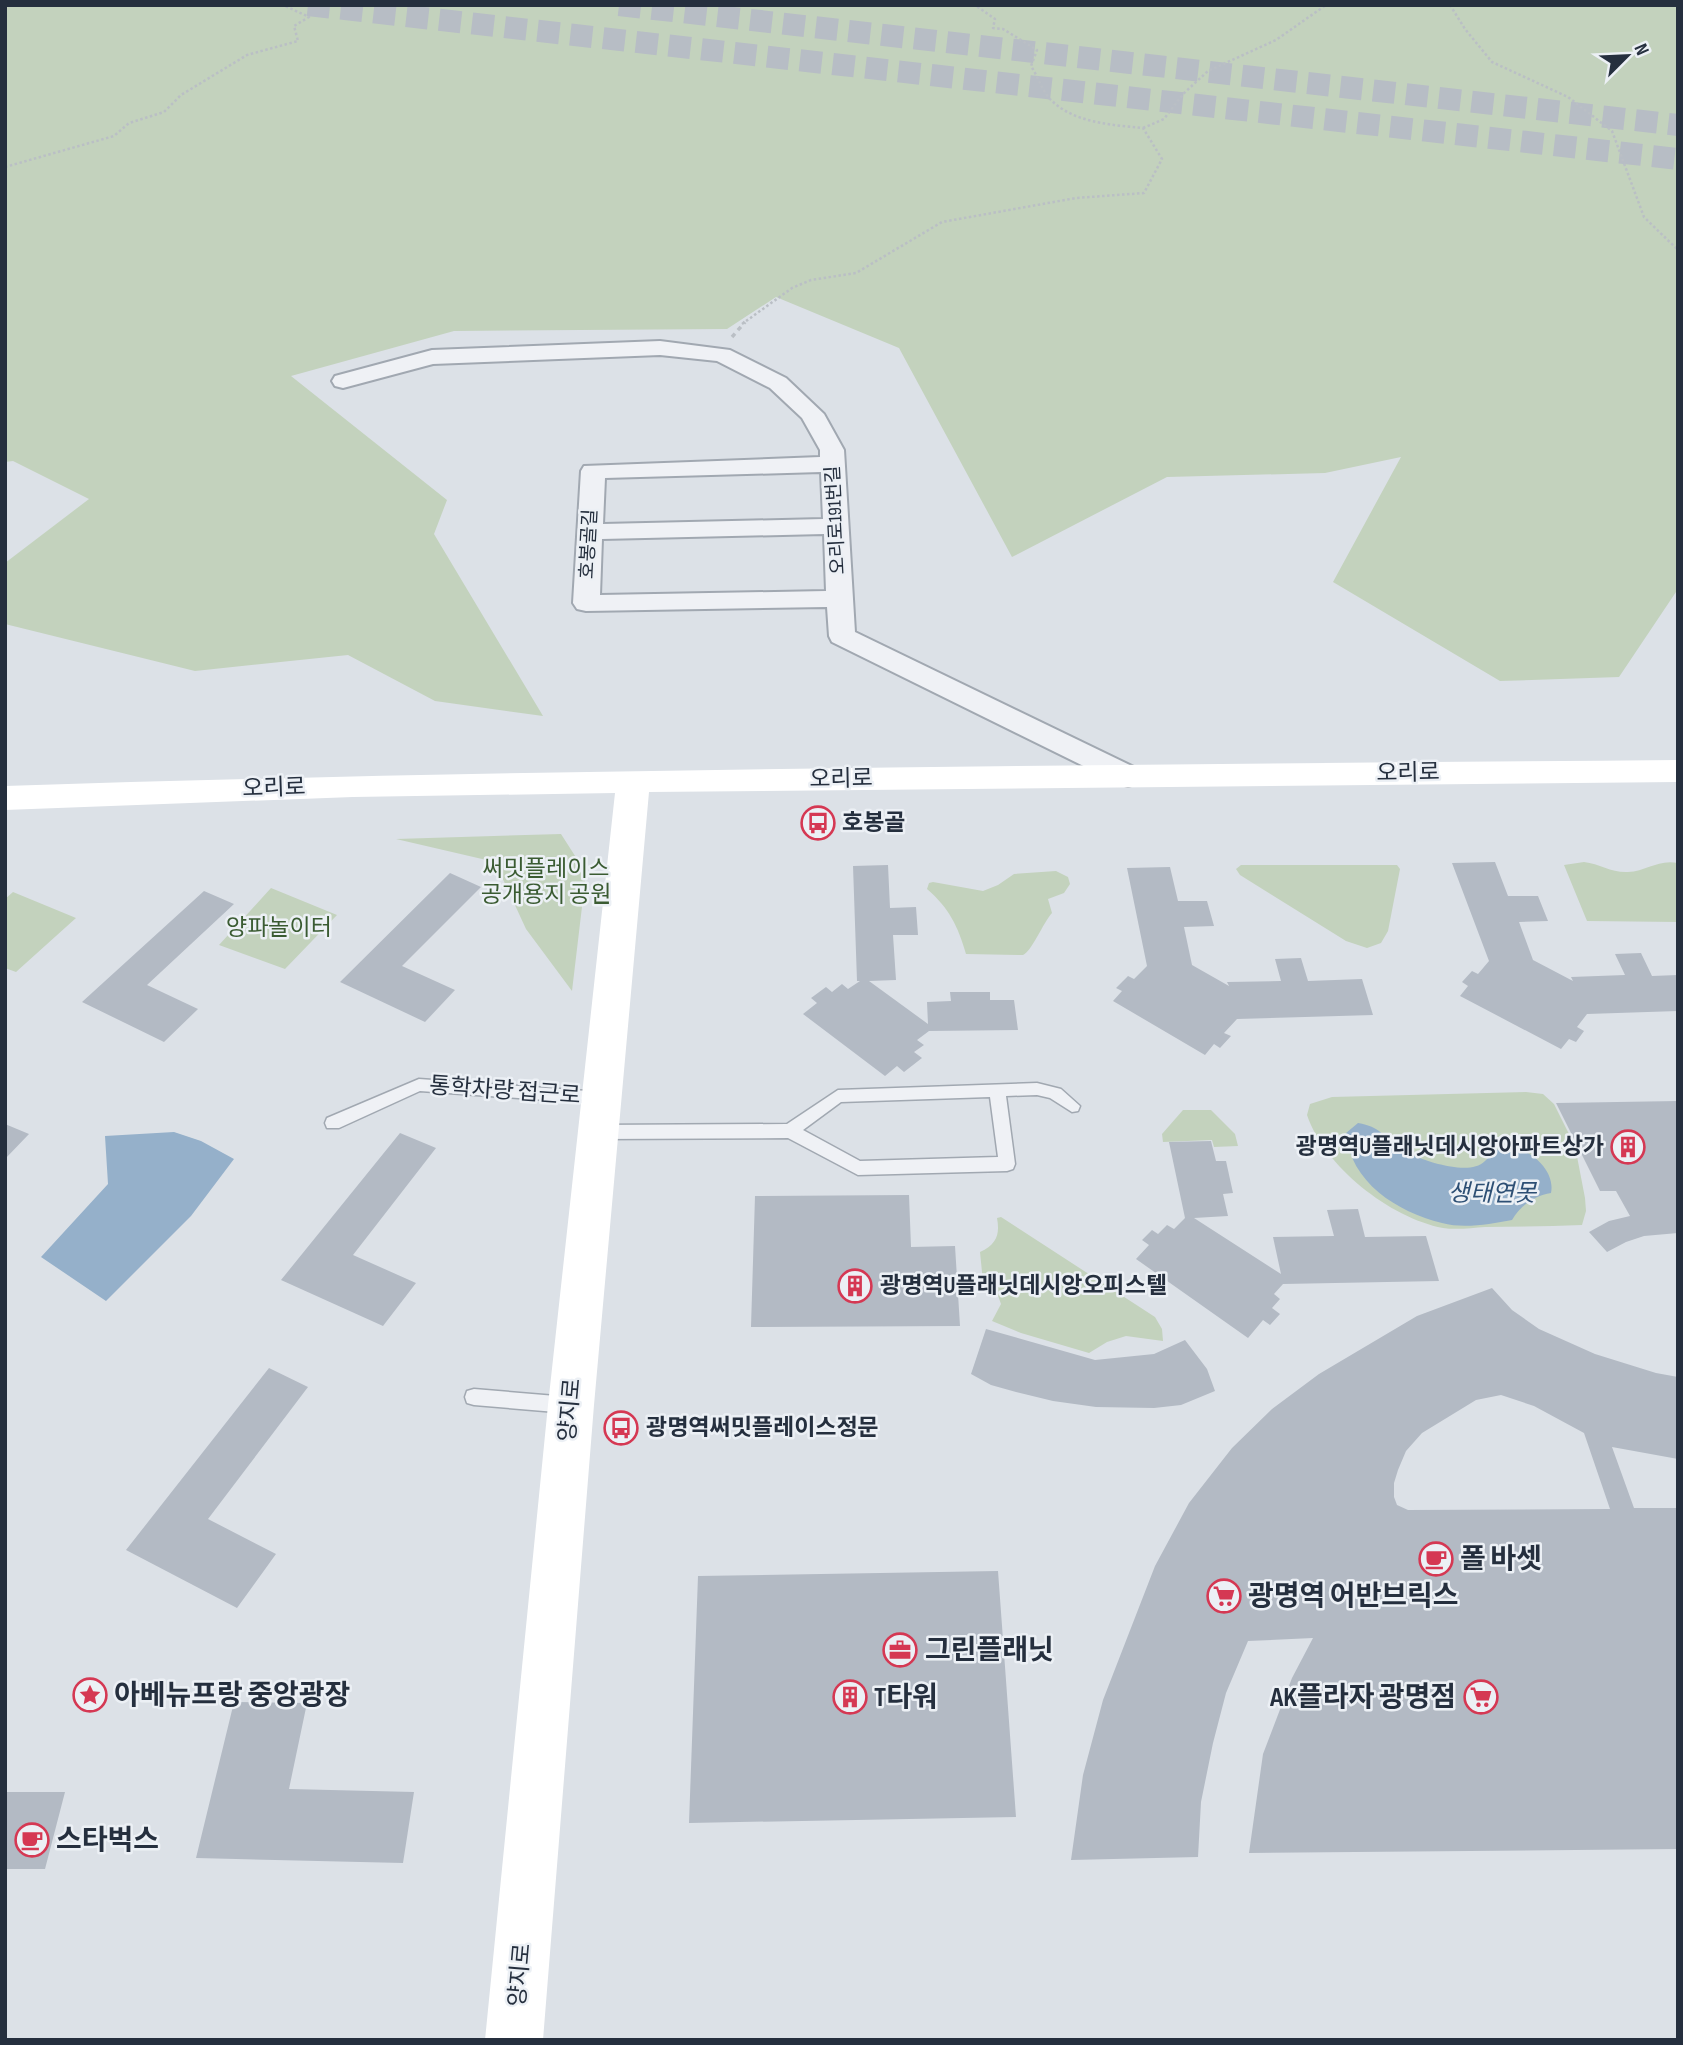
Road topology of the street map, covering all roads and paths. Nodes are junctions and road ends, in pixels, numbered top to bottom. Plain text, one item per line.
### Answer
1 (283, 5) edge
2 (975, 5) edge
3 (1326, 5) edge
4 (1450, 5) edge
5 (1143, 128) junction
6 (5, 167) edge
7 (1678, 250) edge
8 (727, 358) junction
9 (344, 381) dead end
10 (833, 464) junction
11 (836, 526) junction
12 (590, 531) junction
13 (840, 599) junction
14 (1678, 771) edge
15 (1128, 776) junction
16 (633, 781) junction
17 (5, 798) edge
18 (997, 1092) junction
19 (1072, 1106) dead end
20 (599, 1115) junction
21 (333, 1123) dead end
22 (790, 1130) junction
23 (474, 1396) dead end
24 (570, 1405) junction
25 (514, 2040) edge

1 - 6 path
2 - 5 path
3 - 5 path
4 - 7 path
5 - 8 path
8 - 9 street, 오리로191번길
8 - 10 street, 오리로191번길
10 - 11 street, 오리로191번길
10 - 12 street, 호봉골길
11 - 12 street
11 - 13 street, 오리로191번길
12 - 13 street, 호봉골길
13 - 15 street, 오리로191번길
14 - 15 main road, 오리로
15 - 16 main road, 오리로
16 - 17 main road, 오리로
16 - 20 main road, 양지로
18 - 19 lane
18 - 22 lane
18 - 22 lane
20 - 21 lane, 통학차량 접근로
20 - 22 lane, 통학차량 접근로
20 - 24 main road, 양지로
23 - 24 lane
24 - 25 main road, 양지로

